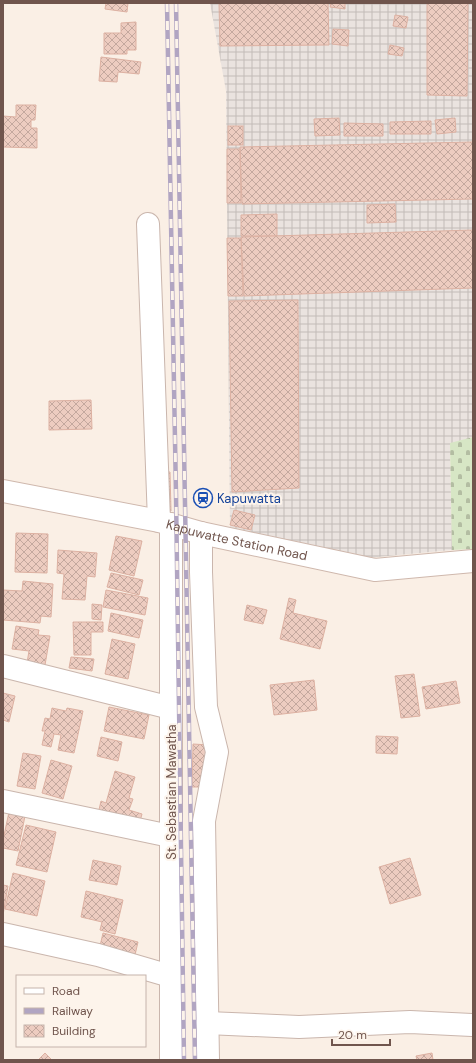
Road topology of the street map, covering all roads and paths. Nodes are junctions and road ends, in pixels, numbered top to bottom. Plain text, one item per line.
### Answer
1 (148, 224) dead end
2 (3, 491) edge
3 (165, 523) junction
4 (201, 533) junction
5 (473, 561) edge
6 (3, 666) edge
7 (171, 708) junction
8 (3, 801) edge
9 (170, 836) junction
10 (3, 934) edge
11 (170, 976) junction
12 (207, 1023) junction
13 (472, 1025) edge
14 (171, 1060) edge
15 (208, 1060) edge

1 - 3 street, St. Sebastian Mawatha
2 - 3 street, Kapuwatte Station Road
3 - 4 street, Kapuwatte Station Road
3 - 7 street, St. Sebastian Mawatha
4 - 5 street, Kapuwatte Station Road
4 - 12 street
6 - 7 street
7 - 9 street, St. Sebastian Mawatha
8 - 9 street
9 - 11 street, St. Sebastian Mawatha
10 - 11 street
11 - 14 street, St. Sebastian Mawatha
12 - 13 street
12 - 15 street

